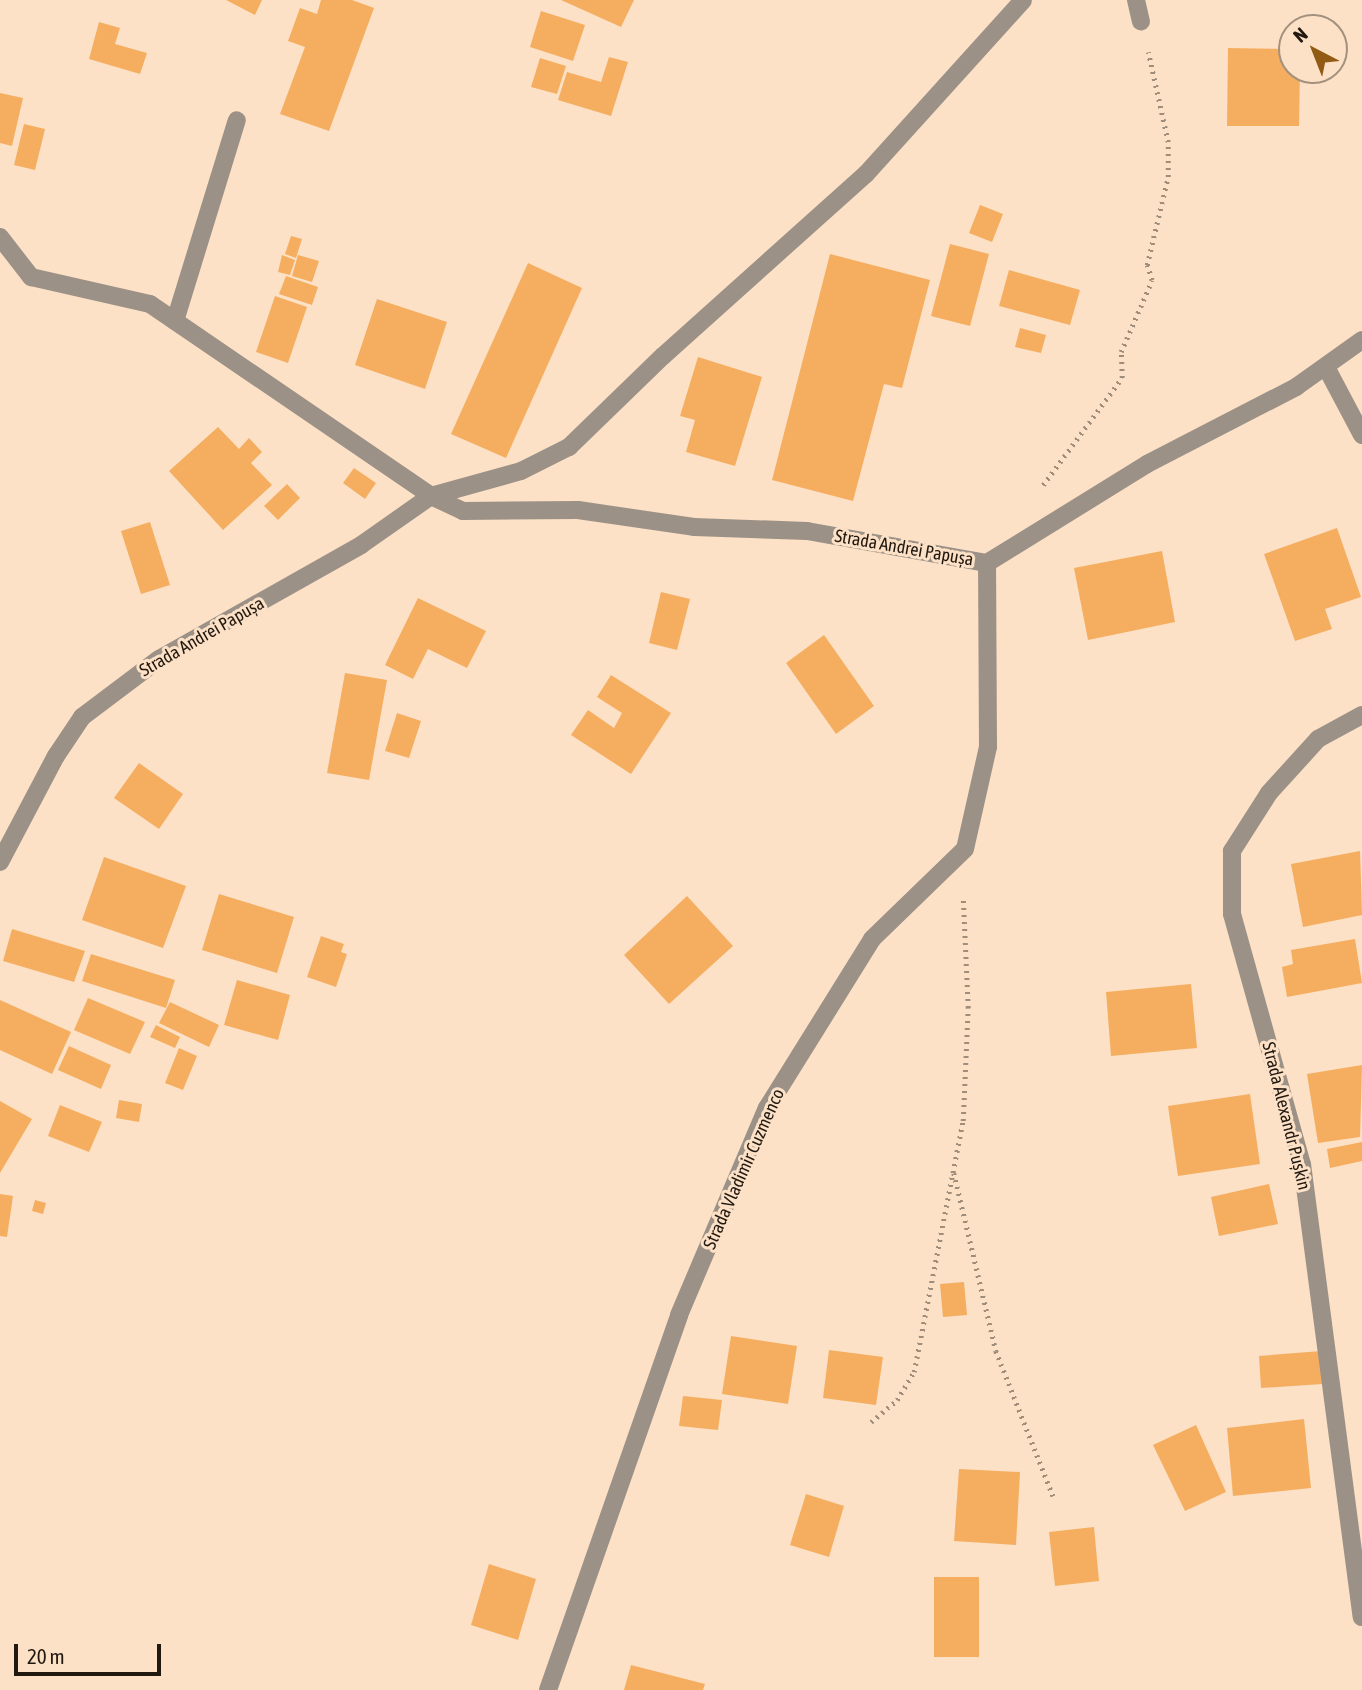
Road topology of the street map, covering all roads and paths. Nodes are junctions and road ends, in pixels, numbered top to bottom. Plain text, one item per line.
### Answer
1 (1023, 0) edge
2 (1136, 0) edge
3 (1141, 21) joint
4 (237, 120) dead end
5 (0, 237) edge
6 (175, 321) junction
7 (1362, 340) edge
8 (1326, 367) junction
9 (1362, 435) edge
10 (1038, 492) dead end
11 (431, 496) junction
12 (987, 563) junction
13 (1362, 715) edge
14 (965, 849) junction
15 (0, 862) edge
16 (954, 1170) junction
17 (871, 1422) dead end
18 (1053, 1496) dead end
19 (1362, 1617) edge
20 (548, 1690) edge

1 - 11 street, Strada Andrei Papușa
2 - 3 street
3 - 10 path
4 - 6 street
5 - 6 street, Strada Andrei Papușa
6 - 11 street, Strada Andrei Papușa
7 - 8 street, Strada Andrei Papușa
8 - 9 street
8 - 12 street, Strada Andrei Papușa
11 - 12 street, Strada Andrei Papușa
11 - 15 street, Strada Andrei Papușa
12 - 14 street
13 - 19 street, Strada Alexandr Pușkin
14 - 16 path
14 - 20 street, Strada Vladimir Cuzmenco
16 - 17 path
16 - 18 path

